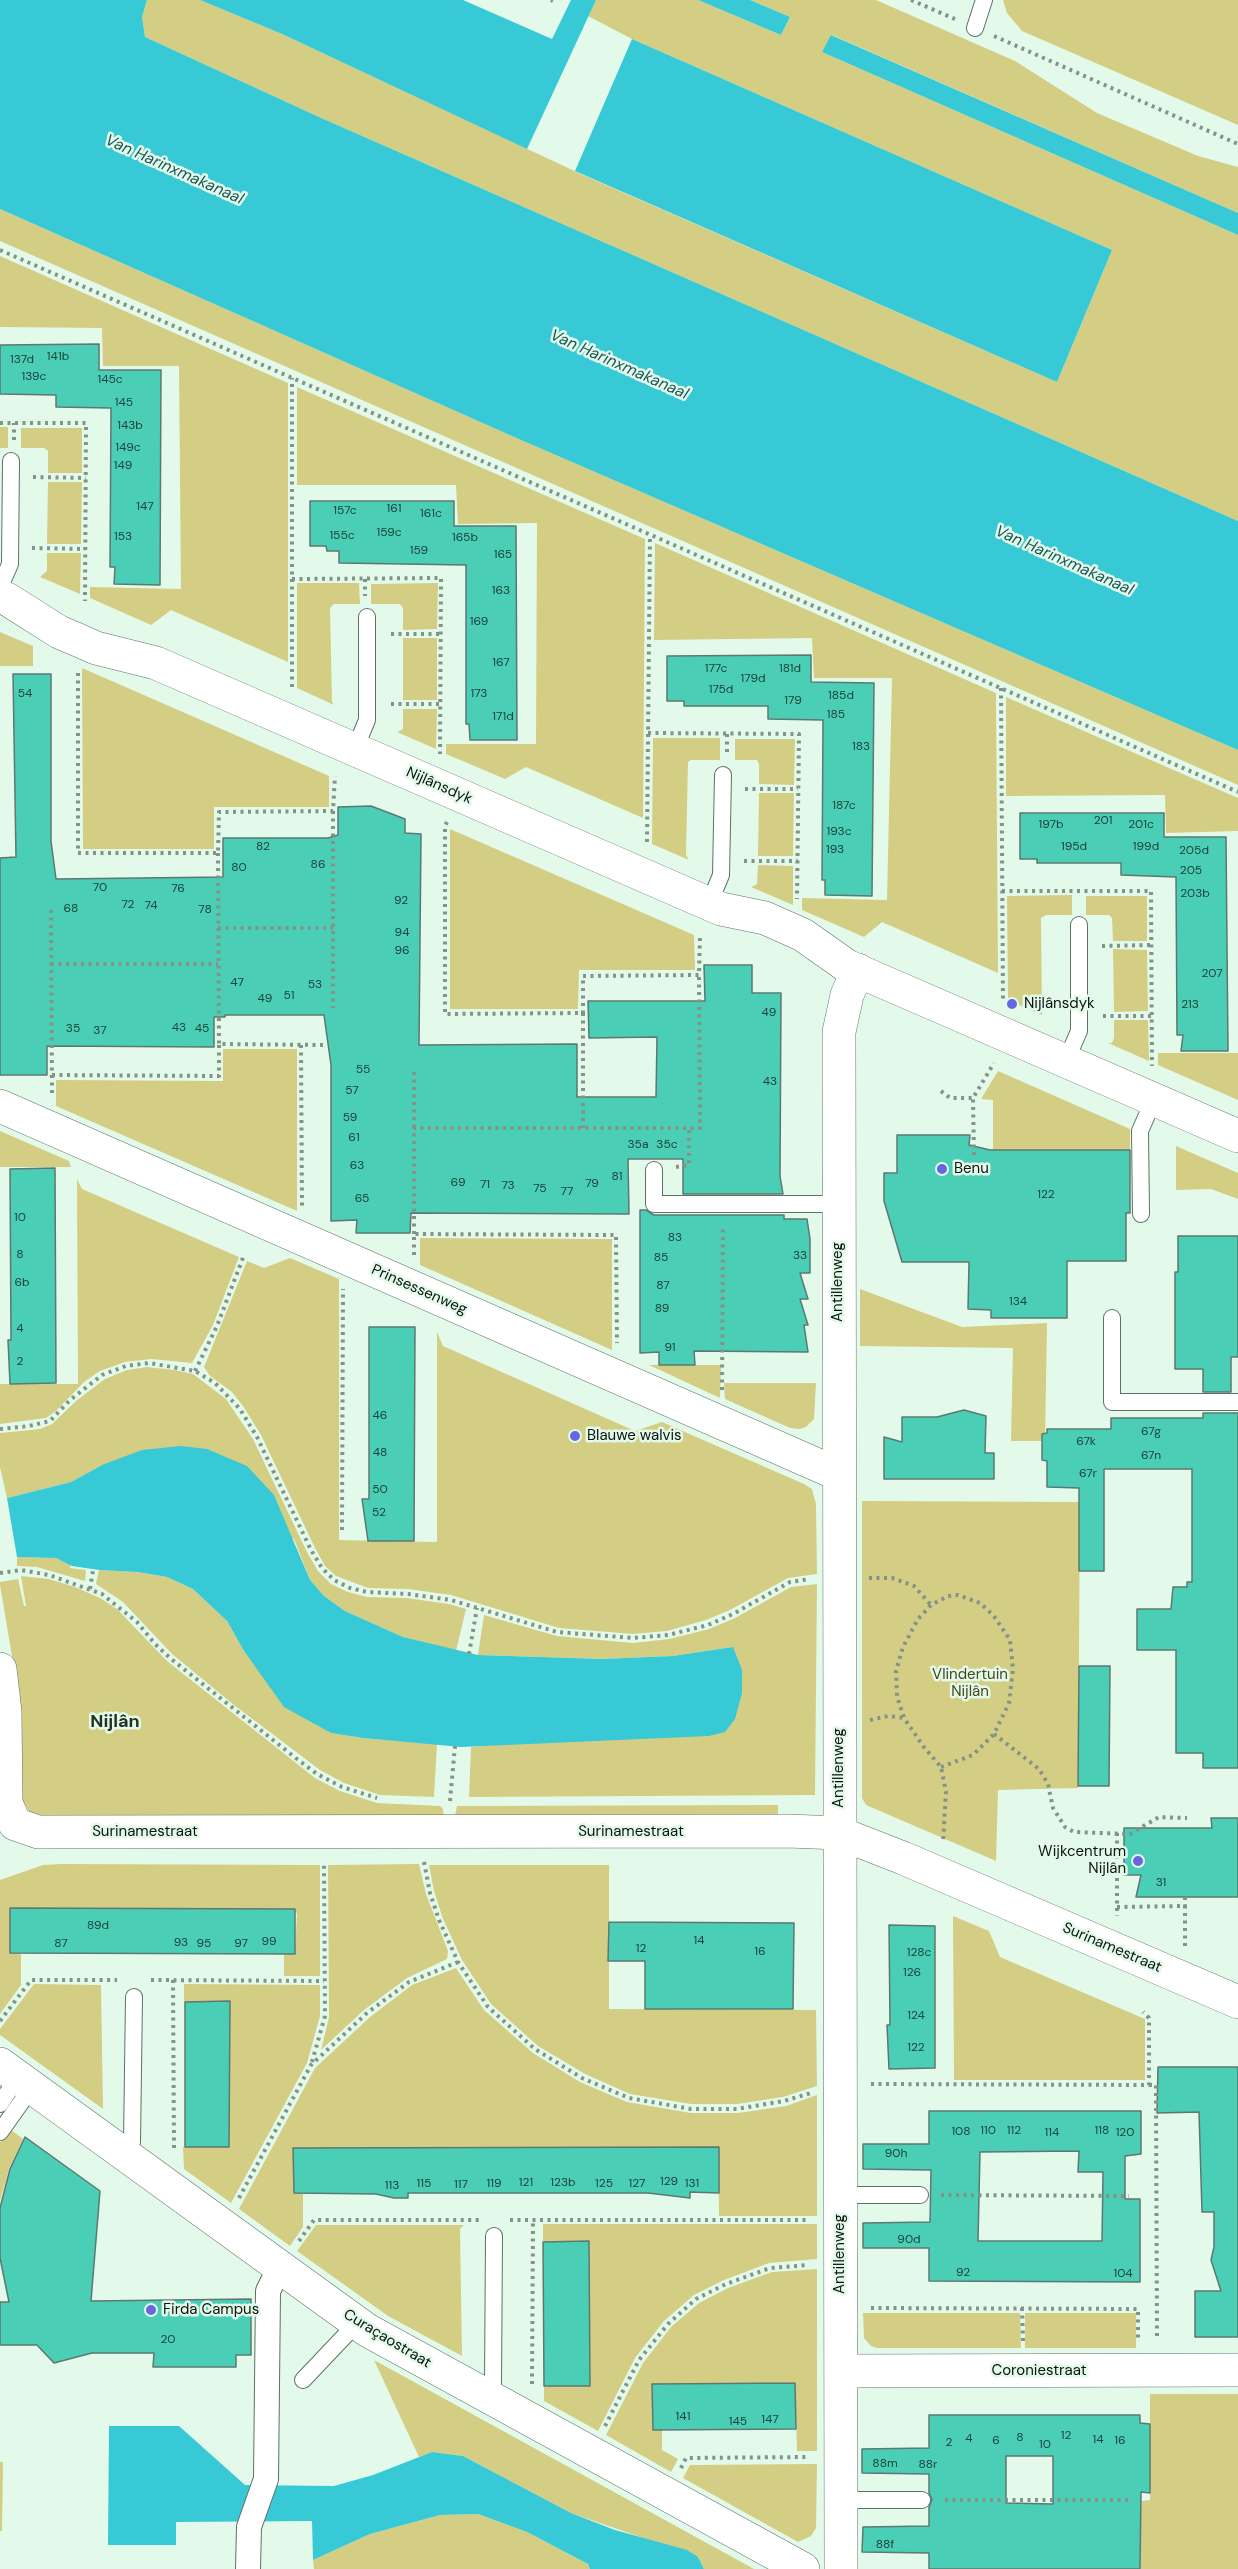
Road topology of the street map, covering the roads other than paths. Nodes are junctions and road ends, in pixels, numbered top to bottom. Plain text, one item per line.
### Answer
1 (984, 0) edge
2 (975, 28) road end
3 (11, 469) road end
4 (2, 594) edge
5 (367, 625) road end
6 (346, 761) junction
7 (723, 782) road end
8 (710, 915) junction
9 (1079, 925) dead end
10 (853, 968) junction
11 (1066, 1061) junction
12 (1152, 1084) junction
13 (0, 1106) edge
14 (1238, 1136) edge
15 (654, 1170) road end
16 (838, 1204) junction
17 (1141, 1214) dead end
18 (1112, 1318) dead end
19 (1238, 1402) edge
20 (838, 1474) junction
21 (0, 1669) edge
22 (839, 1833) junction
23 (8, 1834) edge
24 (134, 1997) dead end
25 (1238, 2002) edge
26 (17, 2076) edge
27 (0, 2103) edge
28 (0, 2132) edge
29 (124, 2154) junction
30 (921, 2195) road end
31 (840, 2207) junction
32 (494, 2236) dead end
33 (280, 2267) junction
34 (357, 2323) junction
35 (1238, 2370) edge
36 (841, 2371) junction
37 (303, 2380) dead end
38 (486, 2396) junction
39 (841, 2500) junction
40 (922, 2500) road end
41 (248, 2569) edge
42 (803, 2569) edge
43 (842, 2569) edge

1 - 2 lane
3 - 4 lane
4 - 6 street, Nijlânsdyk
5 - 6 lane
6 - 8 street, Nijlânsdyk
7 - 8 lane
8 - 10 street, Nijlânsdyk
9 - 11 lane
10 - 11 street, Nijlânsdyk
10 - 16 street, Antillenweg
11 - 12 street, Nijlânsdyk
12 - 14 street, Nijlânsdyk
12 - 17 lane
13 - 20 street, Prinsessenweg
15 - 16 lane
16 - 20 street, Antillenweg
18 - 19 lane
20 - 22 street, Antillenweg
21 - 23 street
22 - 23 street, Surinamestraat
22 - 25 street, Surinamestraat
22 - 31 street, Antillenweg
24 - 29 lane
26 - 27 lane
26 - 28 lane
26 - 29 street, Curaçaostraat
29 - 33 street, Curaçaostraat
30 - 31 lane
31 - 36 street, Antillenweg
32 - 38 lane
33 - 34 street, Curaçaostraat
33 - 41 street
34 - 37 lane
34 - 38 street, Curaçaostraat
35 - 36 street, Coroniestraat
36 - 39 street, Antillenweg
38 - 42 street, Curaçaostraat
39 - 40 lane
39 - 43 street, Antillenweg

